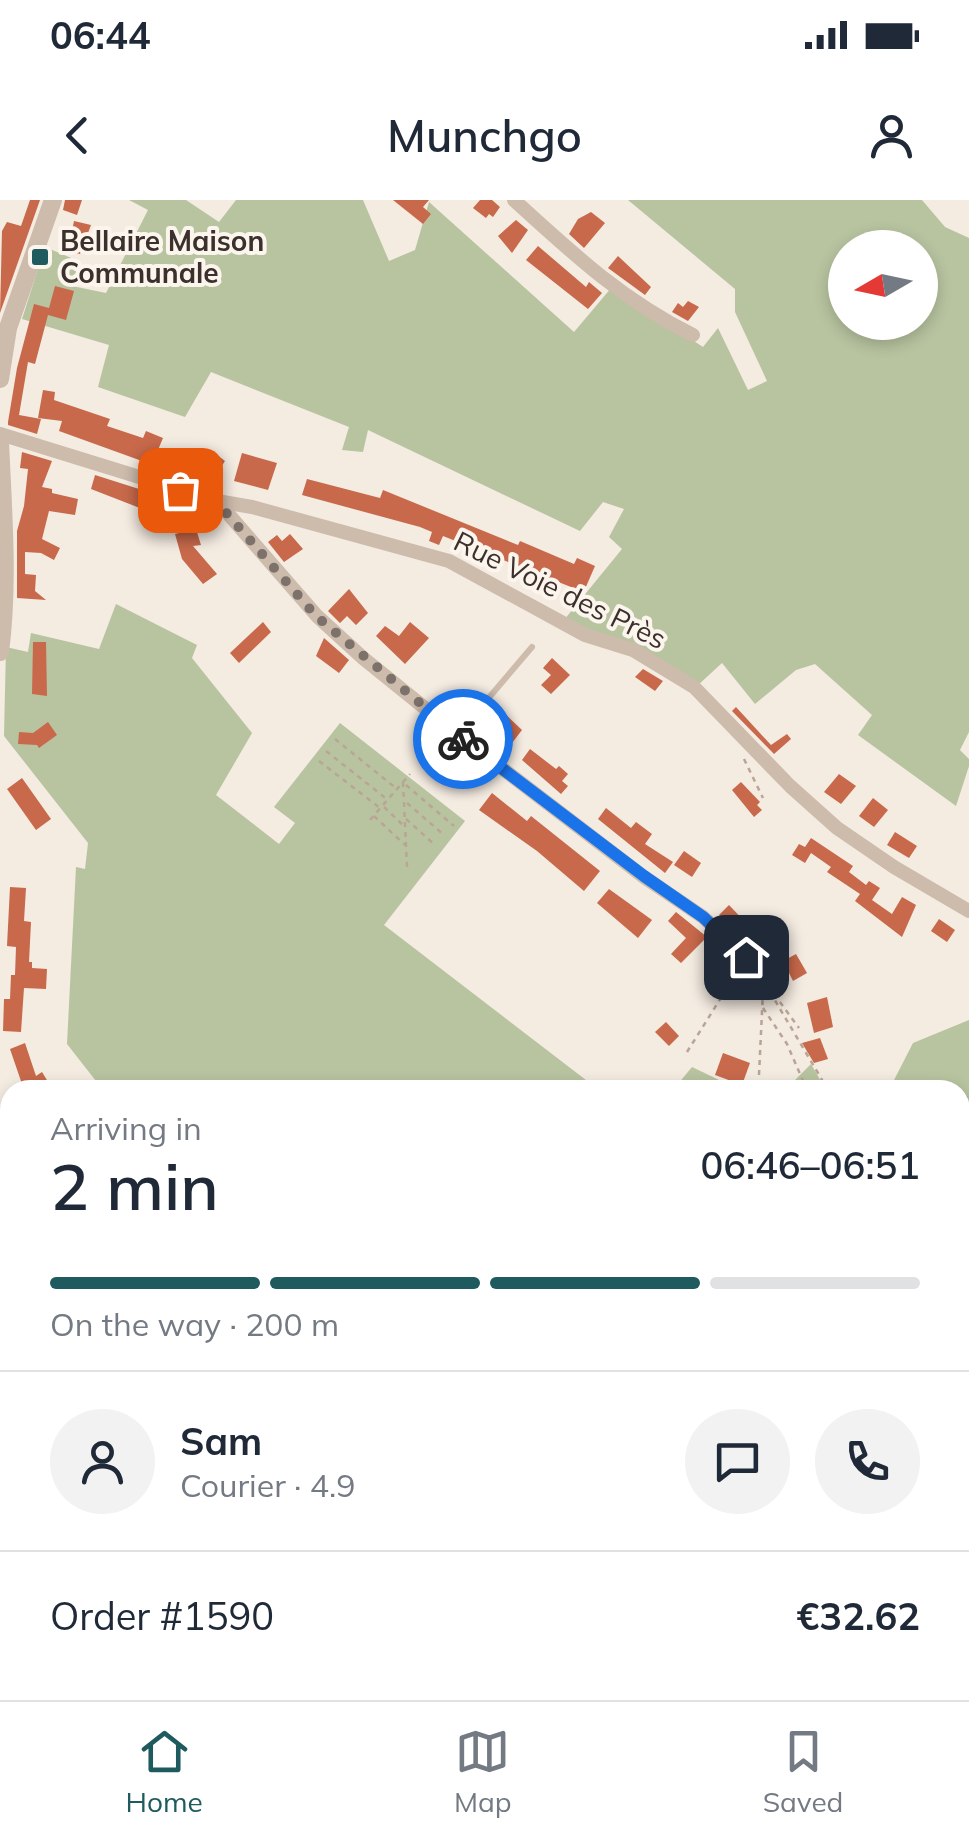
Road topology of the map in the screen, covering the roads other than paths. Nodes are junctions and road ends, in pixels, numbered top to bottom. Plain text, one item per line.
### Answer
1 (53, 200) edge
2 (514, 200) edge
3 (4, 326) edge
4 (692, 335) dead end
5 (0, 379) edge
6 (0, 434) edge
7 (0, 442) edge
8 (216, 501) junction
9 (532, 647) dead end
10 (0, 652) edge
11 (458, 735) junction
12 (969, 911) edge
13 (768, 980) road end

1 - 3 street
2 - 4 street
3 - 5 street
6 - 8 street, Rue Voie des Près
7 - 10 street
8 - 11 street
8 - 12 street, Rue Voie des Près
9 - 11 lane
11 - 13 street

